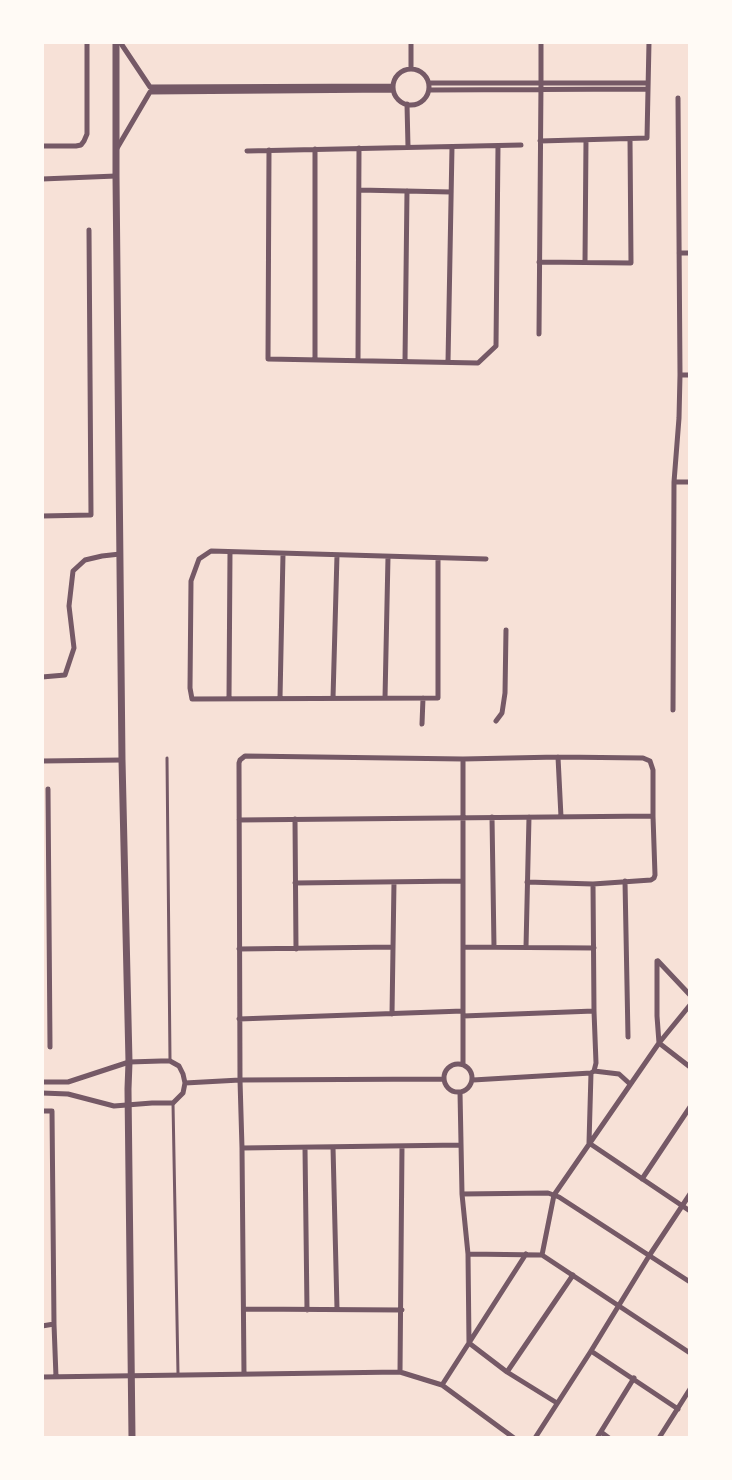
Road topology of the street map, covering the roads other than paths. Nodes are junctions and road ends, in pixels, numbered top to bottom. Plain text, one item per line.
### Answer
1 (87, 42) edge
2 (118, 42) edge
3 (411, 42) edge
4 (541, 42) edge
5 (649, 42) edge
6 (411, 68) junction
7 (429, 86) junction
8 (541, 86) junction
9 (648, 86) junction
10 (393, 88) junction
11 (150, 89) junction
12 (678, 98) dead end
13 (407, 104) junction
14 (630, 139) junction
15 (586, 140) junction
16 (540, 141) junction
17 (521, 145) dead end
18 (42, 146) edge
19 (498, 146) junction
20 (408, 147) junction
21 (452, 147) junction
22 (359, 148) junction
23 (315, 149) junction
24 (116, 150) junction
25 (269, 150) junction
26 (247, 151) dead end
27 (116, 176) junction
28 (42, 179) edge
29 (359, 190) junction
30 (407, 191) junction
31 (451, 192) junction
32 (89, 230) dead end
33 (679, 253) junction
34 (690, 254) edge
35 (539, 262) junction
36 (585, 262) junction
37 (539, 334) dead end
38 (315, 360) junction
39 (358, 360) junction
40 (405, 362) junction
41 (448, 362) junction
42 (680, 375) junction
43 (690, 375) edge
44 (675, 482) junction
45 (690, 482) edge
46 (42, 516) edge
47 (230, 552) junction
48 (120, 554) junction
49 (283, 554) junction
50 (337, 555) junction
51 (388, 556) junction
52 (438, 558) junction
53 (486, 559) dead end
54 (506, 630) dead end
55 (42, 677) edge
56 (229, 698) junction
57 (280, 698) junction
58 (333, 698) junction
59 (385, 698) junction
60 (423, 698) junction
61 (673, 710) dead end
62 (496, 721) dead end
63 (422, 724) dead end
64 (558, 757) junction
65 (167, 758) dead end
66 (463, 759) junction
67 (122, 760) junction
68 (42, 761) edge
69 (48, 789) dead end
70 (45, 813) edge
71 (652, 816) junction
72 (463, 817) junction
73 (492, 817) junction
74 (529, 817) junction
75 (561, 817) junction
76 (295, 819) junction
77 (239, 820) junction
78 (45, 867) edge
79 (463, 881) junction
80 (626, 881) junction
81 (394, 882) junction
82 (527, 882) junction
83 (296, 883) junction
84 (593, 884) junction
85 (45, 921) edge
86 (393, 947) junction
87 (463, 947) junction
88 (494, 947) junction
89 (526, 947) junction
90 (594, 948) junction
91 (296, 949) junction
92 (239, 950) junction
93 (42, 972) edge
94 (49, 972) junction
95 (690, 995) edge
96 (690, 1005) edge
97 (594, 1011) junction
98 (392, 1014) junction
99 (463, 1014) junction
100 (239, 1019) junction
101 (42, 1025) edge
102 (50, 1025) junction
103 (628, 1037) dead end
104 (659, 1043) junction
105 (50, 1047) dead end
106 (170, 1061) junction
107 (129, 1062) junction
108 (462, 1064) junction
109 (690, 1067) edge
110 (592, 1072) junction
111 (444, 1079) junction
112 (240, 1080) junction
113 (472, 1080) junction
114 (42, 1082) edge
115 (185, 1083) junction
116 (630, 1084) junction
117 (460, 1092) junction
118 (42, 1094) edge
119 (173, 1103) junction
120 (129, 1105) junction
121 (690, 1107) edge
122 (42, 1111) edge
123 (589, 1143) junction
124 (461, 1145) junction
125 (402, 1146) junction
126 (333, 1147) junction
127 (242, 1148) junction
128 (305, 1148) junction
129 (642, 1179) junction
130 (462, 1194) junction
131 (690, 1194) edge
132 (554, 1195) junction
133 (682, 1206) junction
134 (690, 1211) edge
135 (468, 1254) junction
136 (526, 1254) junction
137 (542, 1255) junction
138 (649, 1256) junction
139 (573, 1275) junction
140 (690, 1282) edge
141 (618, 1306) junction
142 (244, 1309) junction
143 (307, 1310) junction
144 (337, 1310) junction
145 (402, 1310) junction
146 (54, 1324) junction
147 (42, 1326) edge
148 (469, 1343) junction
149 (591, 1351) junction
150 (690, 1353) edge
151 (507, 1371) junction
152 (400, 1372) junction
153 (244, 1374) junction
154 (178, 1375) junction
155 (132, 1376) junction
156 (42, 1377) edge
157 (56, 1377) junction
158 (634, 1378) junction
159 (442, 1385) junction
160 (690, 1389) edge
161 (557, 1403) junction
162 (678, 1409) junction
163 (599, 1435) edge
164 (132, 1438) edge
165 (514, 1438) edge
166 (535, 1438) edge
167 (609, 1438) edge
168 (659, 1438) edge

1 - 18 street
2 - 11 street
2 - 24 street
3 - 6 street
4 - 8 street
5 - 9 street
6 - 7 street
6 - 10 street
7 - 8 street
7 - 13 street
8 - 9 street
8 - 16 street
9 - 14 street
10 - 11 street
10 - 13 street
11 - 24 street
12 - 33 street
13 - 20 street
14 - 15 street
14 - 36 street
15 - 16 street
15 - 36 street
16 - 35 street
17 - 19 street
19 - 21 street
19 - 41 street
20 - 21 street
20 - 22 street
21 - 31 street
22 - 23 street
22 - 29 street
23 - 25 street
23 - 38 street
24 - 27 street
25 - 26 street
25 - 38 street
27 - 28 street
27 - 48 street
29 - 30 street
29 - 39 street
30 - 31 street
30 - 40 street
31 - 41 street
32 - 46 street
33 - 34 street
33 - 42 street
35 - 36 street
35 - 37 street
38 - 39 street
39 - 40 street
40 - 41 street
42 - 43 street
42 - 44 street
44 - 45 street
44 - 61 street
47 - 49 street
47 - 56 street
47 - 56 street
48 - 55 street
48 - 67 street
49 - 50 street
49 - 57 street
50 - 51 street
50 - 58 street
51 - 52 street
51 - 59 street
52 - 53 street
52 - 60 street
54 - 62 street
56 - 57 street
57 - 58 street
58 - 59 street
59 - 60 street
60 - 63 street
64 - 66 street
64 - 71 street
64 - 75 street
65 - 106 lane
66 - 72 street
66 - 77 street
67 - 68 street
67 - 107 street
69 - 70 street
70 - 78 street
71 - 75 street
71 - 80 street
72 - 73 street
72 - 76 street
72 - 79 street
73 - 74 street
73 - 88 street
74 - 75 street
74 - 82 street
76 - 77 street
76 - 83 street
77 - 92 street
78 - 85 street
79 - 81 street
79 - 87 street
80 - 84 street
80 - 103 street
81 - 83 street
81 - 86 street
82 - 84 street
82 - 89 street
83 - 91 street
84 - 90 street
85 - 94 street
86 - 91 street
86 - 98 street
87 - 88 street
87 - 99 street
88 - 89 street
89 - 90 street
90 - 97 street
91 - 92 street
92 - 100 street
93 - 94 street
94 - 102 street
95 - 104 street
96 - 104 street
97 - 99 street
97 - 110 street
98 - 99 street
98 - 100 street
99 - 108 street
100 - 112 street
101 - 102 street
102 - 105 street
104 - 109 street
104 - 116 street
106 - 107 street
106 - 115 street
107 - 114 street
107 - 120 street
108 - 111 street
108 - 113 street
110 - 113 street
110 - 116 street
110 - 123 street
111 - 112 street
111 - 117 street
112 - 115 street
112 - 127 street
113 - 117 street
115 - 119 street
116 - 123 street
117 - 124 street
118 - 120 street
119 - 120 street
119 - 154 lane
120 - 155 street
121 - 129 street
122 - 146 street
123 - 129 street
123 - 132 street
124 - 125 street
124 - 130 street
125 - 126 street
125 - 145 street
126 - 128 street
126 - 144 street
127 - 128 street
127 - 142 street
128 - 143 street
129 - 133 street
130 - 132 street
130 - 135 street
131 - 133 street
132 - 137 street
132 - 138 street
133 - 134 street
133 - 138 street
135 - 136 street
135 - 148 street
136 - 137 street
136 - 148 street
137 - 139 street
138 - 140 street
138 - 141 street
139 - 141 street
139 - 151 street
141 - 149 street
141 - 150 street
142 - 143 street
142 - 153 street
143 - 144 street
144 - 145 street
145 - 152 street
146 - 147 street
146 - 157 street
148 - 151 street
148 - 159 street
149 - 158 street
149 - 161 street
151 - 161 street
152 - 153 street
152 - 159 street
153 - 154 street
154 - 155 street
155 - 157 street
155 - 164 street
156 - 157 street
158 - 162 street
158 - 163 street
159 - 165 street
160 - 162 street
161 - 166 street
162 - 168 street
163 - 167 street

